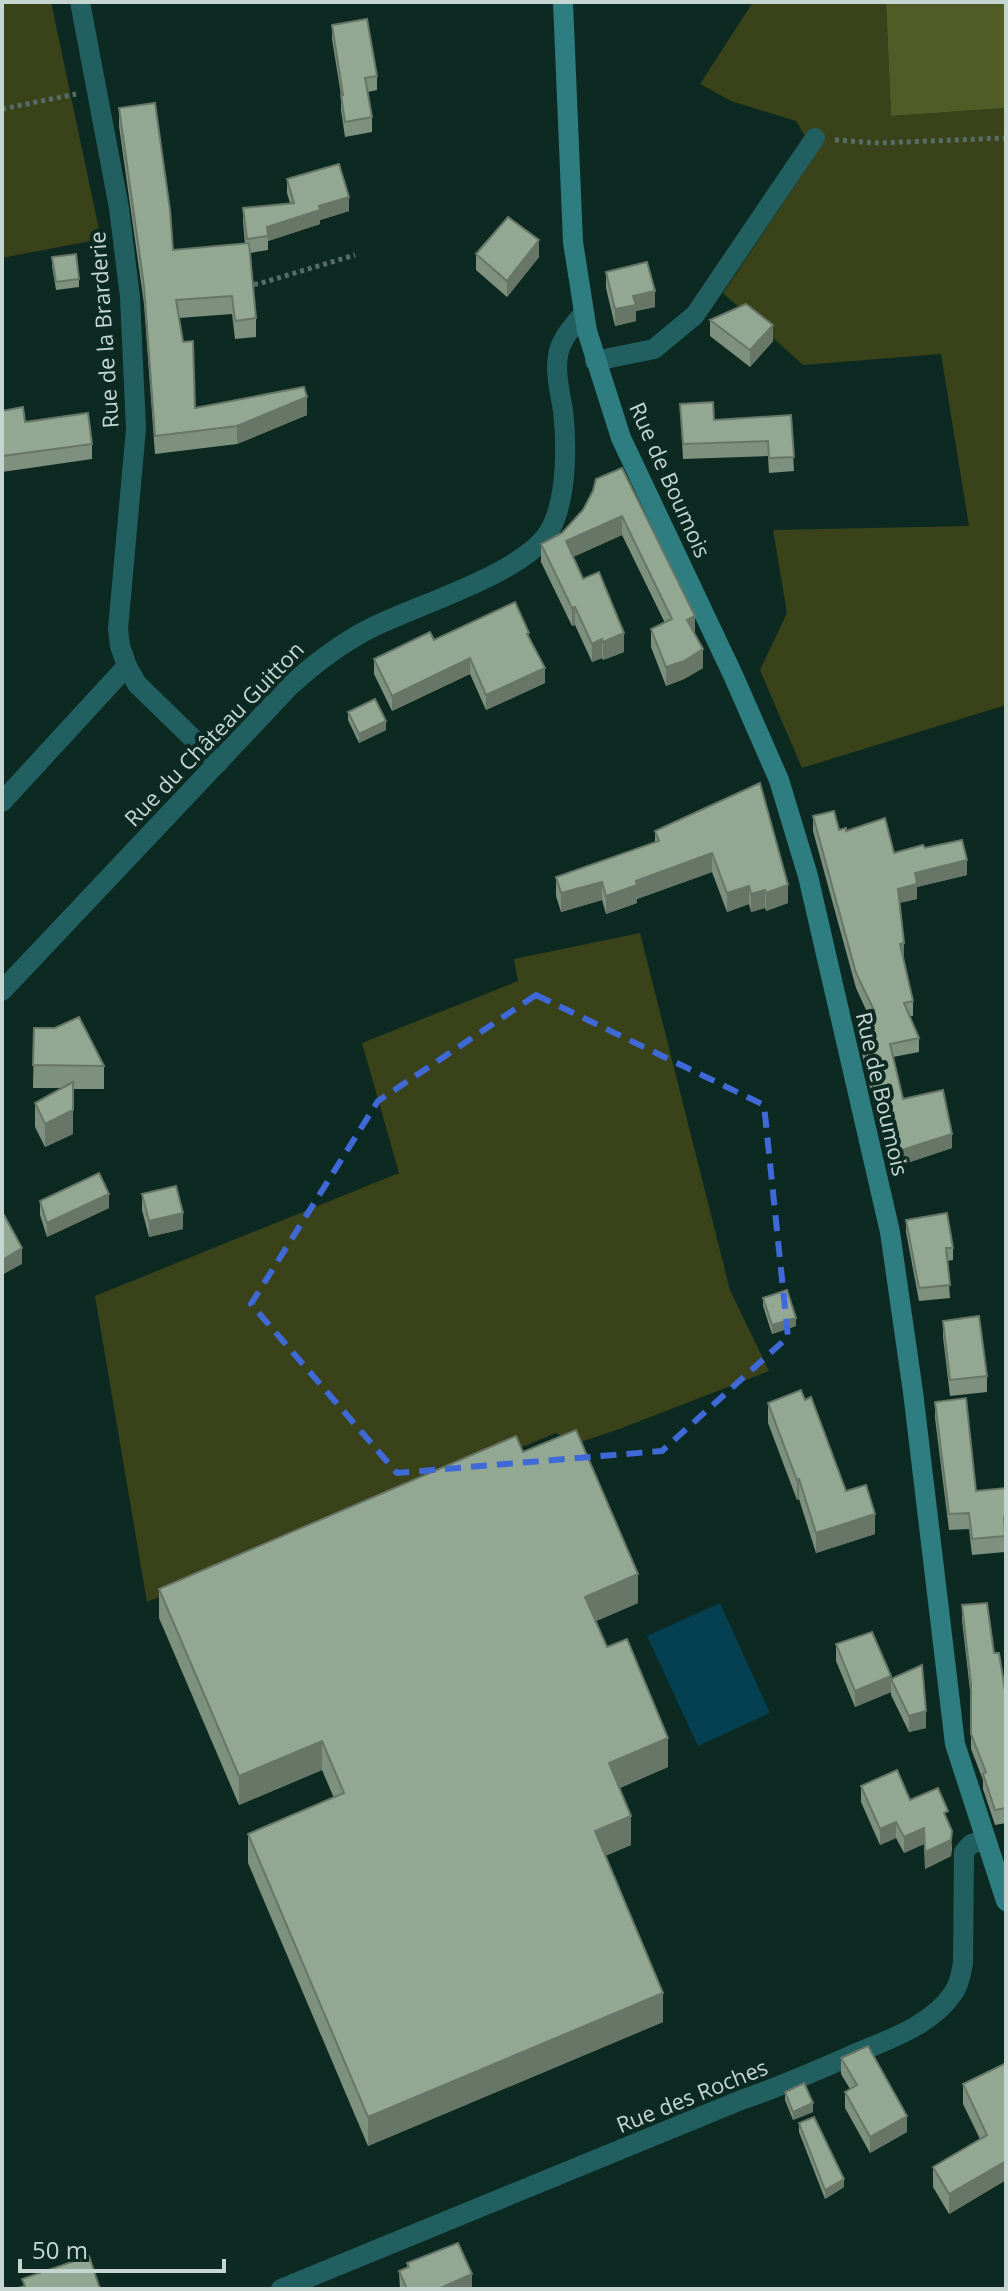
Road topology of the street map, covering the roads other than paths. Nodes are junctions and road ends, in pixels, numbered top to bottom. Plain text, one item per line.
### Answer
1 (80, 2) edge
2 (563, 2) edge
3 (815, 138) road end
4 (585, 323) junction
5 (595, 361) junction
6 (127, 666) junction
7 (218, 763) junction
8 (2, 802) edge
9 (2, 991) edge
10 (985, 1840) junction
11 (1006, 1901) edge
12 (281, 2289) edge

1 - 6 street, Rue de la Brarderie
2 - 4 street, Rue de Boumois
3 - 5 street
4 - 5 street, Rue de Boumois
4 - 7 street, Rue du Château Guitton
5 - 10 street, Rue de Boumois
6 - 7 street, Rue de la Brarderie
6 - 8 street
7 - 9 street, Rue du Château Guitton
10 - 11 street, Rue de Boumois
10 - 12 street, Rue des Roches

